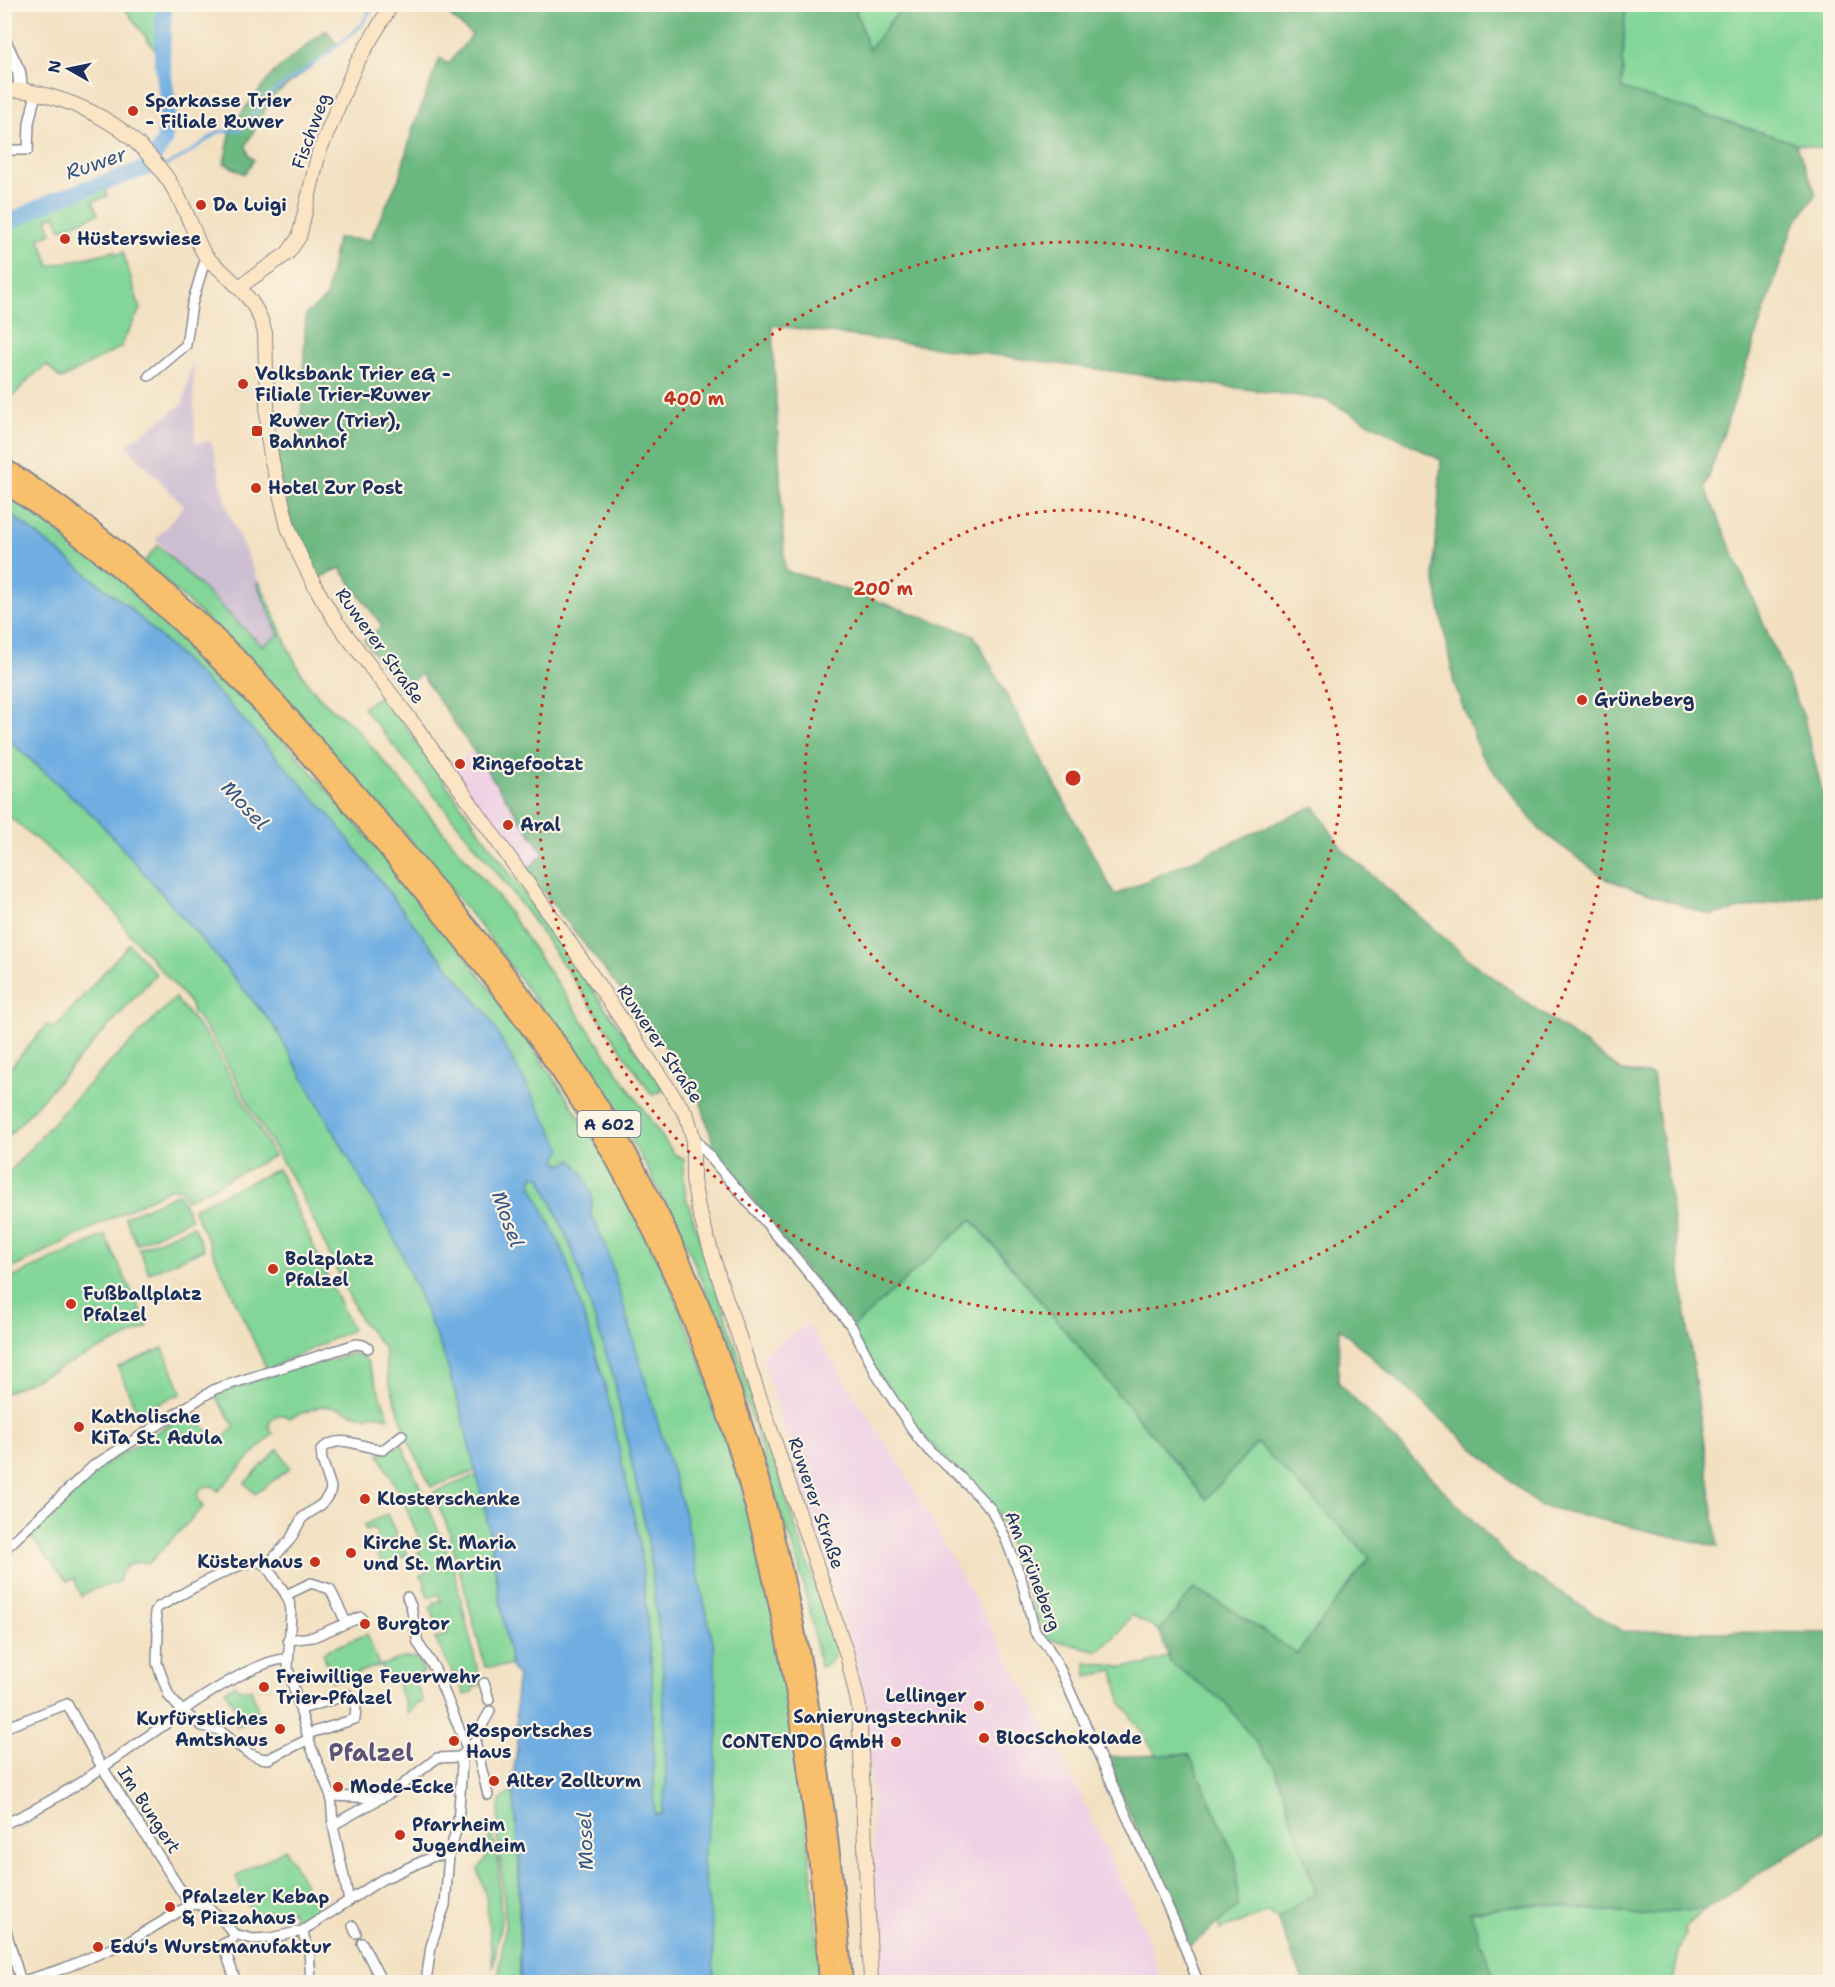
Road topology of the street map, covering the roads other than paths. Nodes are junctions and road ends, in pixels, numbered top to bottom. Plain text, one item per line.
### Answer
1 (392, 4) edge
2 (4, 40) edge
3 (21, 89) junction
4 (4, 92) edge
5 (36, 93) junction
6 (4, 150) edge
7 (206, 257) junction
8 (239, 287) junction
9 (149, 376) dead end
10 (4, 467) edge
11 (4, 484) edge
12 (693, 1137) junction
13 (368, 1348) dead end
14 (402, 1435) dead end
15 (4, 1550) edge
16 (266, 1566) junction
17 (286, 1595) junction
18 (407, 1596) dead end
19 (361, 1617) dead end
20 (346, 1622) junction
21 (288, 1640) junction
22 (287, 1659) junction
23 (484, 1683) dead end
24 (489, 1700) dead end
25 (301, 1709) junction
26 (490, 1711) dead end
27 (181, 1712) junction
28 (167, 1723) dead end
29 (4, 1728) edge
30 (308, 1736) junction
31 (471, 1745) junction
32 (460, 1757) junction
33 (102, 1767) junction
34 (488, 1795) dead end
35 (331, 1796) junction
36 (380, 1798) junction
37 (4, 1824) edge
38 (333, 1825) junction
39 (449, 1855) junction
40 (349, 1901) junction
41 (190, 1905) junction
42 (4, 1924) edge
43 (302, 1931) junction
44 (234, 1934) junction
45 (362, 1943) dead end
46 (21, 1982) edge
47 (236, 1983) edge
48 (311, 1983) edge
49 (382, 1983) edge
50 (426, 1983) edge
51 (828, 1983) edge
52 (844, 1983) edge
53 (871, 1983) edge
54 (1198, 1983) edge

1 - 8 main road, Fischweg
2 - 3 street
3 - 4 main road
3 - 5 main road, Ruwerer Straße
5 - 6 street
5 - 7 main road, Ruwerer Straße
7 - 8 main road, Ruwerer Straße
7 - 9 street
8 - 12 main road, Ruwerer Straße
10 - 52 highway, A 602
11 - 51 highway, A 602
12 - 53 main road, Ruwerer Straße
12 - 54 street, Am Grüneberg
13 - 15 street
14 - 16 street
16 - 17 street
16 - 27 street
17 - 20 street
17 - 21 street
18 - 31 street
19 - 20 street
20 - 21 street
21 - 22 street
22 - 25 street
22 - 27 street
23 - 24 street
25 - 30 street
25 - 30 street
26 - 31 street
27 - 30 street
28 - 33 street
29 - 33 street
30 - 35 street
31 - 32 street
31 - 34 street
32 - 36 street
32 - 39 street
33 - 37 street, Im Bungert
33 - 41 street, Im Bungert
35 - 36 street
35 - 38 street
36 - 38 street
38 - 40 street
39 - 40 street
39 - 50 street
40 - 43 street
41 - 44 street
41 - 46 street
42 - 46 street
43 - 44 street
43 - 48 street
44 - 47 street
45 - 49 street

